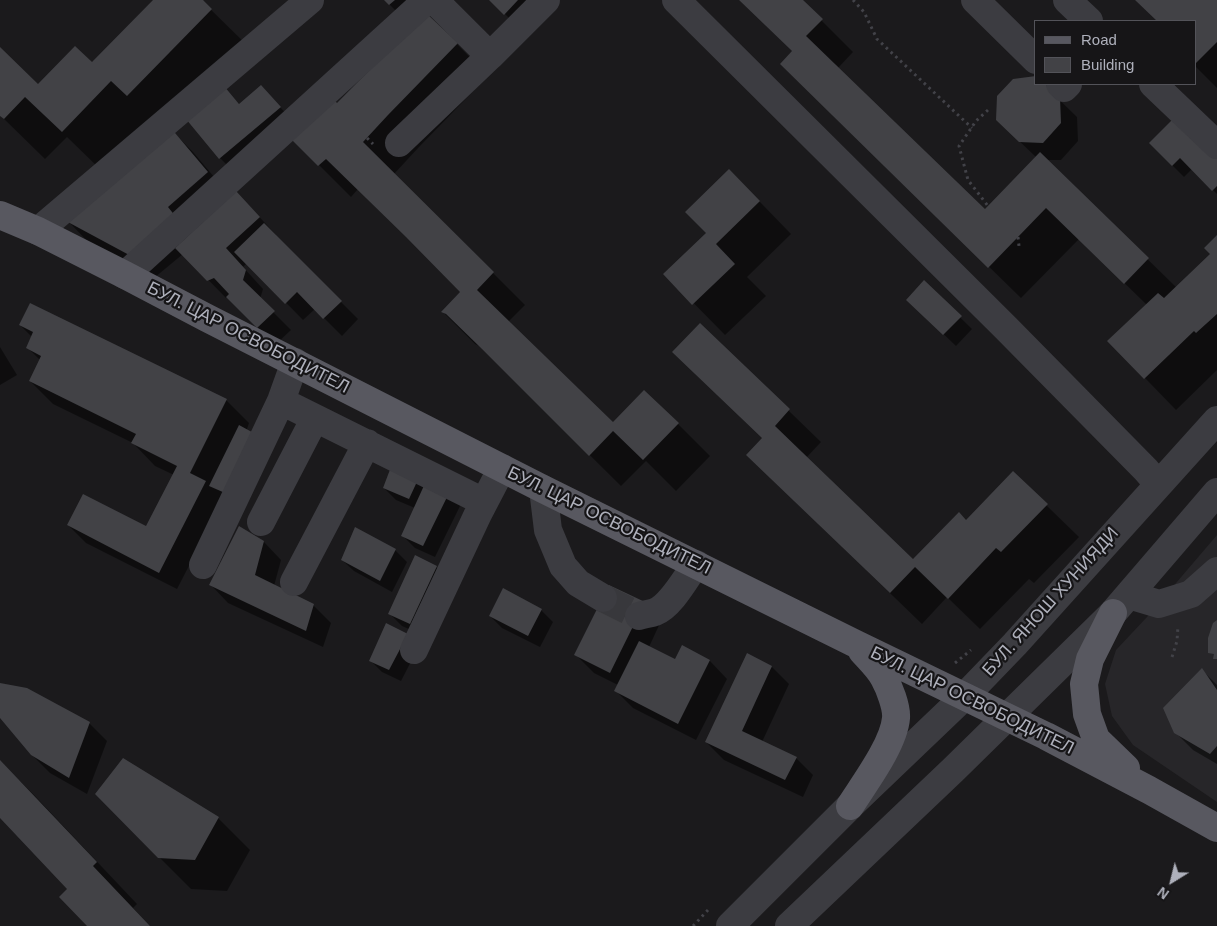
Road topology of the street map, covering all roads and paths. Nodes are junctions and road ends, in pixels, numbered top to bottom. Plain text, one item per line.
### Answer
1 (309, 0) edge
2 (427, 0) edge
3 (434, 0) edge
4 (546, 0) edge
5 (676, 0) edge
6 (853, 0) edge
7 (975, 0) edge
8 (1067, 0) edge
9 (1088, 20) edge
10 (490, 56) junction
11 (1034, 58) edge
12 (1154, 85) edge
13 (988, 110) dead end
14 (972, 128) junction
15 (399, 143) dead end
16 (1217, 145) edge
17 (988, 206) dead end
18 (0, 215) edge
19 (38, 231) junction
20 (1018, 237) dead end
21 (1018, 246) dead end
22 (125, 275) junction
23 (295, 362) junction
24 (281, 401) junction
25 (315, 418) junction
26 (1217, 420) edge
27 (367, 443) junction
28 (502, 468) junction
29 (1158, 484) junction
30 (543, 489) junction
31 (1217, 492) edge
32 (484, 502) junction
33 (261, 522) dead end
34 (696, 564) junction
35 (202, 565) dead end
36 (1217, 571) edge
37 (294, 582) dead end
38 (603, 598) tunnel mouth
39 (1121, 604) junction
40 (639, 616) dead end
41 (1178, 624) dead end
42 (856, 644) junction
43 (414, 650) dead end
44 (1172, 657) dead end
45 (964, 696) junction
46 (1007, 717) junction
47 (1149, 790) junction
48 (850, 806) junction
49 (1217, 828) edge
50 (730, 926) edge
51 (789, 926) edge

1 - 19 street
2 - 22 street
3 - 10 street
4 - 10 street
5 - 29 street
6 - 14 path
7 - 11 street
8 - 9 street
10 - 15 street
12 - 16 street
13 - 14 path
14 - 17 path
18 - 19 main road, БУЛ. ЦАР ОСВОБОДИТЕЛ
19 - 22 main road, БУЛ. ЦАР ОСВОБОДИТЕЛ
20 - 21 path
22 - 23 main road, БУЛ. ЦАР ОСВОБОДИТЕЛ
23 - 24 street
23 - 28 main road, БУЛ. ЦАР ОСВОБОДИТЕЛ
24 - 25 street
24 - 35 street
25 - 27 street
25 - 33 street
26 - 29 street, БУЛ. ЯНОШ ХУНИЯДИ
27 - 32 street
27 - 37 street
28 - 30 main road, БУЛ. ЦАР ОСВОБОДИТЕЛ
28 - 32 street
29 - 45 street, БУЛ. ЯНОШ ХУНИЯДИ
30 - 34 main road, БУЛ. ЦАР ОСВОБОДИТЕЛ
30 - 38 street
31 - 39 street
32 - 43 street
34 - 40 street
34 - 42 main road, БУЛ. ЦАР ОСВОБОДИТЕЛ
36 - 39 street
39 - 46 street
39 - 47 main road
41 - 44 path
42 - 45 main road, БУЛ. ЦАР ОСВОБОДИТЕЛ
42 - 48 main road
45 - 46 main road, БУЛ. ЦАР ОСВОБОДИТЕЛ
45 - 48 street, БУЛ. ЯНОШ ХУНИЯДИ
46 - 47 main road, БУЛ. ЦАР ОСВОБОДИТЕЛ
46 - 51 street
47 - 49 main road, БУЛ. ЦАР ОСВОБОДИТЕЛ
48 - 50 street, БУЛ. ЯНОШ ХУНИЯДИ

